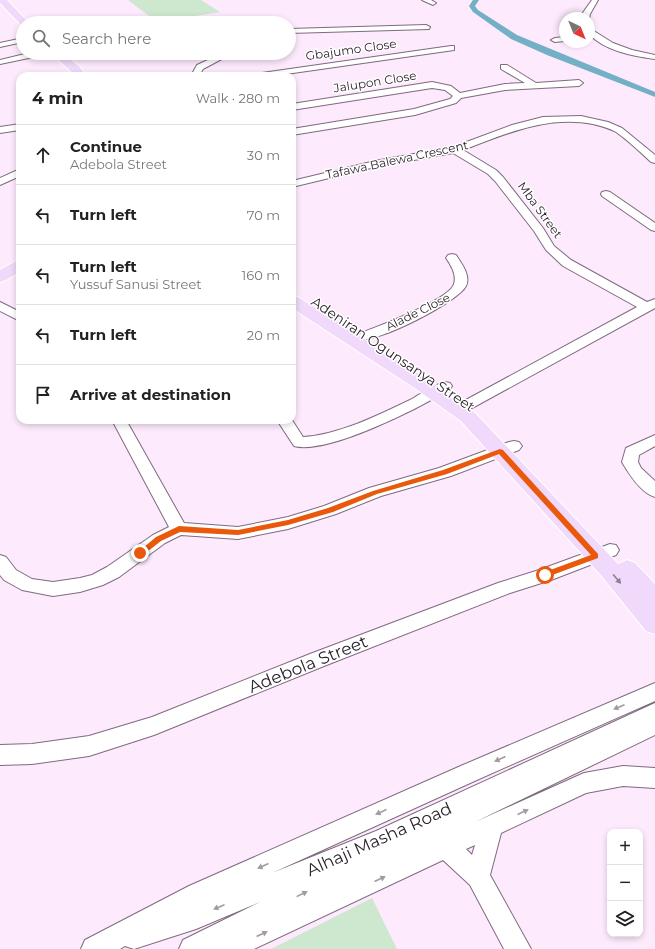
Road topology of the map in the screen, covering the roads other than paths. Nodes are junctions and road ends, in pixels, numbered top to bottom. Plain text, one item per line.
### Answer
1 (2, 0) edge
2 (12, 0) edge
3 (425, 0) edge
4 (595, 0) edge
5 (433, 3) dead end
6 (587, 12) edge
7 (17, 16) edge
8 (27, 16) edge
9 (426, 27) dead end
10 (296, 31) edge
11 (595, 35) edge
12 (598, 38) joint
13 (555, 40) dead end
14 (559, 40) edge
15 (16, 42) edge
16 (0, 45) edge
17 (451, 48) dead end
18 (655, 57) edge
19 (16, 58) edge
20 (65, 60) edge
21 (76, 60) edge
22 (214, 60) edge
23 (0, 62) edge
24 (504, 67) dead end
25 (78, 72) edge
26 (89, 72) edge
27 (197, 72) edge
28 (283, 72) edge
29 (579, 83) dead end
30 (534, 85) junction
31 (458, 96) junction
32 (296, 106) edge
33 (16, 128) edge
34 (0, 130) edge
35 (296, 131) edge
36 (455, 150) junction
37 (655, 160) edge
38 (16, 174) edge
39 (0, 182) edge
40 (296, 183) edge
41 (606, 194) dead end
42 (655, 228) edge
43 (452, 258) dead end
44 (16, 268) edge
45 (0, 278) edge
46 (296, 290) edge
47 (296, 303) edge
48 (651, 305) edge
49 (0, 306) edge
50 (16, 315) edge
51 (366, 336) junction
52 (440, 389) junction
53 (470, 404) junction
54 (121, 424) edge
55 (287, 424) edge
56 (655, 440) edge
57 (507, 449) junction
58 (655, 491) edge
59 (179, 529) junction
60 (603, 553) junction
61 (0, 562) edge
62 (655, 600) edge
63 (655, 624) edge
64 (655, 692) edge
65 (655, 712) edge
66 (655, 725) edge
67 (0, 755) edge
68 (655, 778) edge
69 (491, 827) junction
70 (387, 845) junction
71 (446, 848) junction
72 (478, 877) junction
73 (96, 949) edge
74 (192, 949) edge
75 (226, 949) edge
76 (518, 949) edge

1 - 7 main road
2 - 8 main road
3 - 5 street
4 - 6 street
9 - 10 street
11 - 12 street
12 - 18 street
13 - 14 street
15 - 16 street
17 - 28 street, Gbajumo Close
19 - 23 street
20 - 25 main road
21 - 26 main road
22 - 27 street
24 - 30 street
29 - 30 street
30 - 31 street
31 - 32 street, Jalupon Close
31 - 35 street
33 - 34 street
36 - 37 street, Tafawa Balewa Crescent
36 - 40 street, Tafawa Balewa Crescent
36 - 48 street, Mba Street
38 - 39 street
41 - 42 street
43 - 51 street, Alade Close
44 - 45 main road
46 - 51 main road, Adeniran Ogunsanya Street
47 - 52 main road, Adeniran Ogunsanya Street
48 - 53 street
49 - 50 street
51 - 52 main road, Adeniran Ogunsanya Street
52 - 53 main road, Adeniran Ogunsanya Street
52 - 55 street
52 - 57 main road, Adeniran Ogunsanya Street
53 - 57 main road, Adeniran Ogunsanya Street
54 - 59 street
56 - 58 street
57 - 59 street
57 - 60 main road, Adeniran Ogunsanya Street
59 - 61 street
60 - 62 main road, Adeniran Ogunsanya Street
60 -> 63 main road, Adeniran Ogunsanya Street
60 - 67 street, Adebola Street
64 -> 73 street
65 - 70 street, Alhaji Masha Road
66 - 70 street, Alhaji Masha Road
69 -> 68 street
69 - 71 street
69 - 72 street
70 -> 73 street, Alhaji Masha Road
74 -> 70 street, Alhaji Masha Road
71 - 72 street
75 -> 71 street
72 - 76 street

